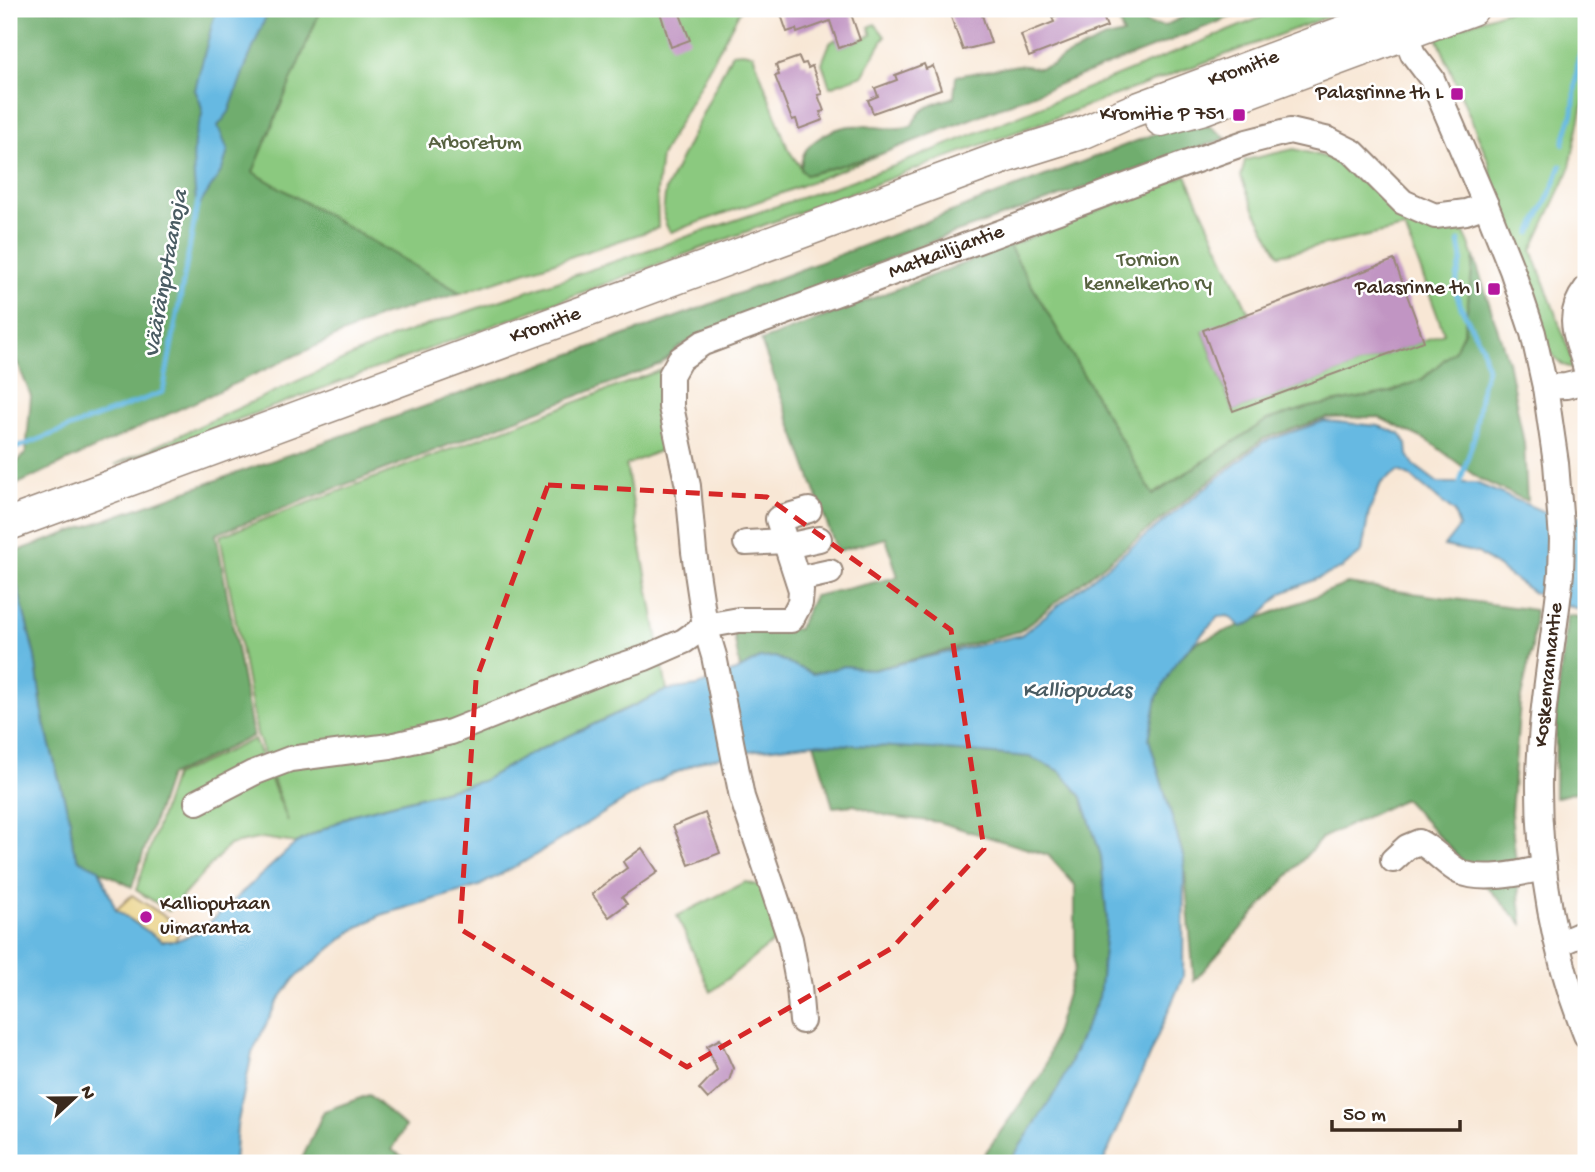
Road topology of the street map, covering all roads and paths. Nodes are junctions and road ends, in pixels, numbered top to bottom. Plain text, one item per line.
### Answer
1 (1472, 9) edge
2 (1406, 17) edge
3 (1486, 205) junction
4 (1586, 289) edge
5 (1586, 370) edge
6 (1586, 382) edge
7 (1545, 387) junction
8 (809, 510) dead end
9 (9, 524) edge
10 (819, 539) dead end
11 (746, 543) dead end
12 (786, 543) junction
13 (830, 572) dead end
14 (798, 579) junction
15 (705, 626) junction
16 (197, 802) dead end
17 (1394, 860) dead end
18 (1544, 867) junction
19 (1586, 932) edge
20 (1558, 944) junction
21 (802, 1021) dead end
22 (1586, 1035) edge

1 - 2 main road, Kromitie
2 - 3 street, Koskenrannantie
2 - 9 main road, Kromitie
3 - 7 street, Koskenrannantie
3 - 15 street, Matkailijantie
4 - 5 street
6 - 7 street
7 - 18 street, Koskenrannantie
8 - 12 street
10 - 12 street
11 - 12 street
12 - 14 street
13 - 14 street
14 - 15 street
15 - 16 street
15 - 21 street, Matkailijantie
17 - 18 street
18 - 20 street, Koskenrannantie
19 - 20 street
20 - 22 street, Koskenrannantie

